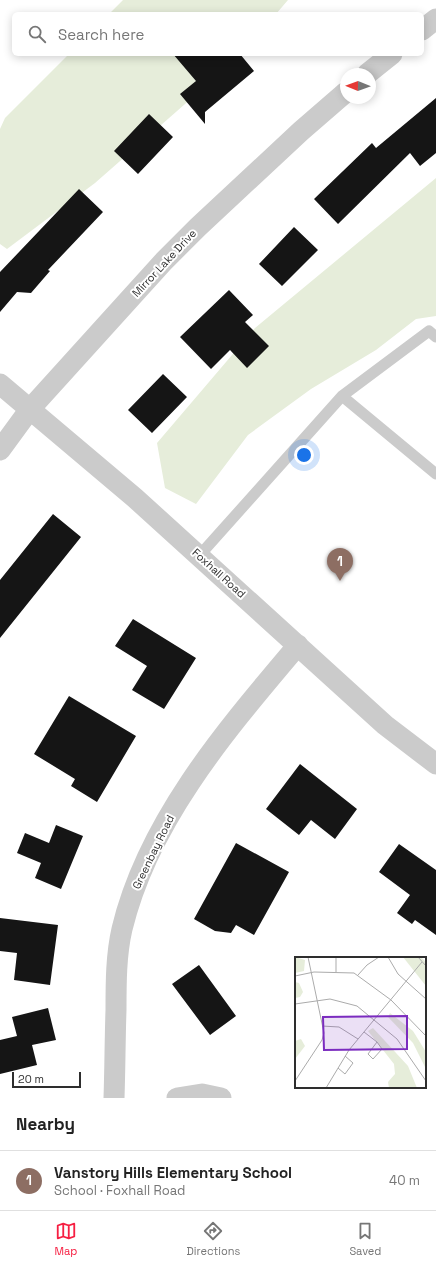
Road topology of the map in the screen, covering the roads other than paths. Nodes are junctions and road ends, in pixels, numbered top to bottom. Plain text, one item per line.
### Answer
1 (436, 19) edge
2 (424, 28) edge
3 (390, 56) edge
4 (374, 68) edge
5 (340, 97) edge
6 (436, 337) edge
7 (0, 384) edge
8 (342, 396) junction
9 (30, 409) junction
10 (0, 450) edge
11 (436, 474) edge
12 (199, 556) junction
13 (298, 645) junction
14 (436, 764) edge
15 (114, 1098) edge
16 (177, 1098) edge
17 (221, 1098) edge

1 - 2 street
3 - 4 street
5 - 9 street, Mirror Lake Drive
6 - 8 lane
7 - 9 street, Foxhall Road
8 - 11 lane
8 - 12 lane
9 - 10 street, Mirror Lake Drive
9 - 12 street, Foxhall Road
12 - 13 street, Foxhall Road
13 - 14 street, Foxhall Road
13 - 15 street, Greenbay Road
16 - 17 street

